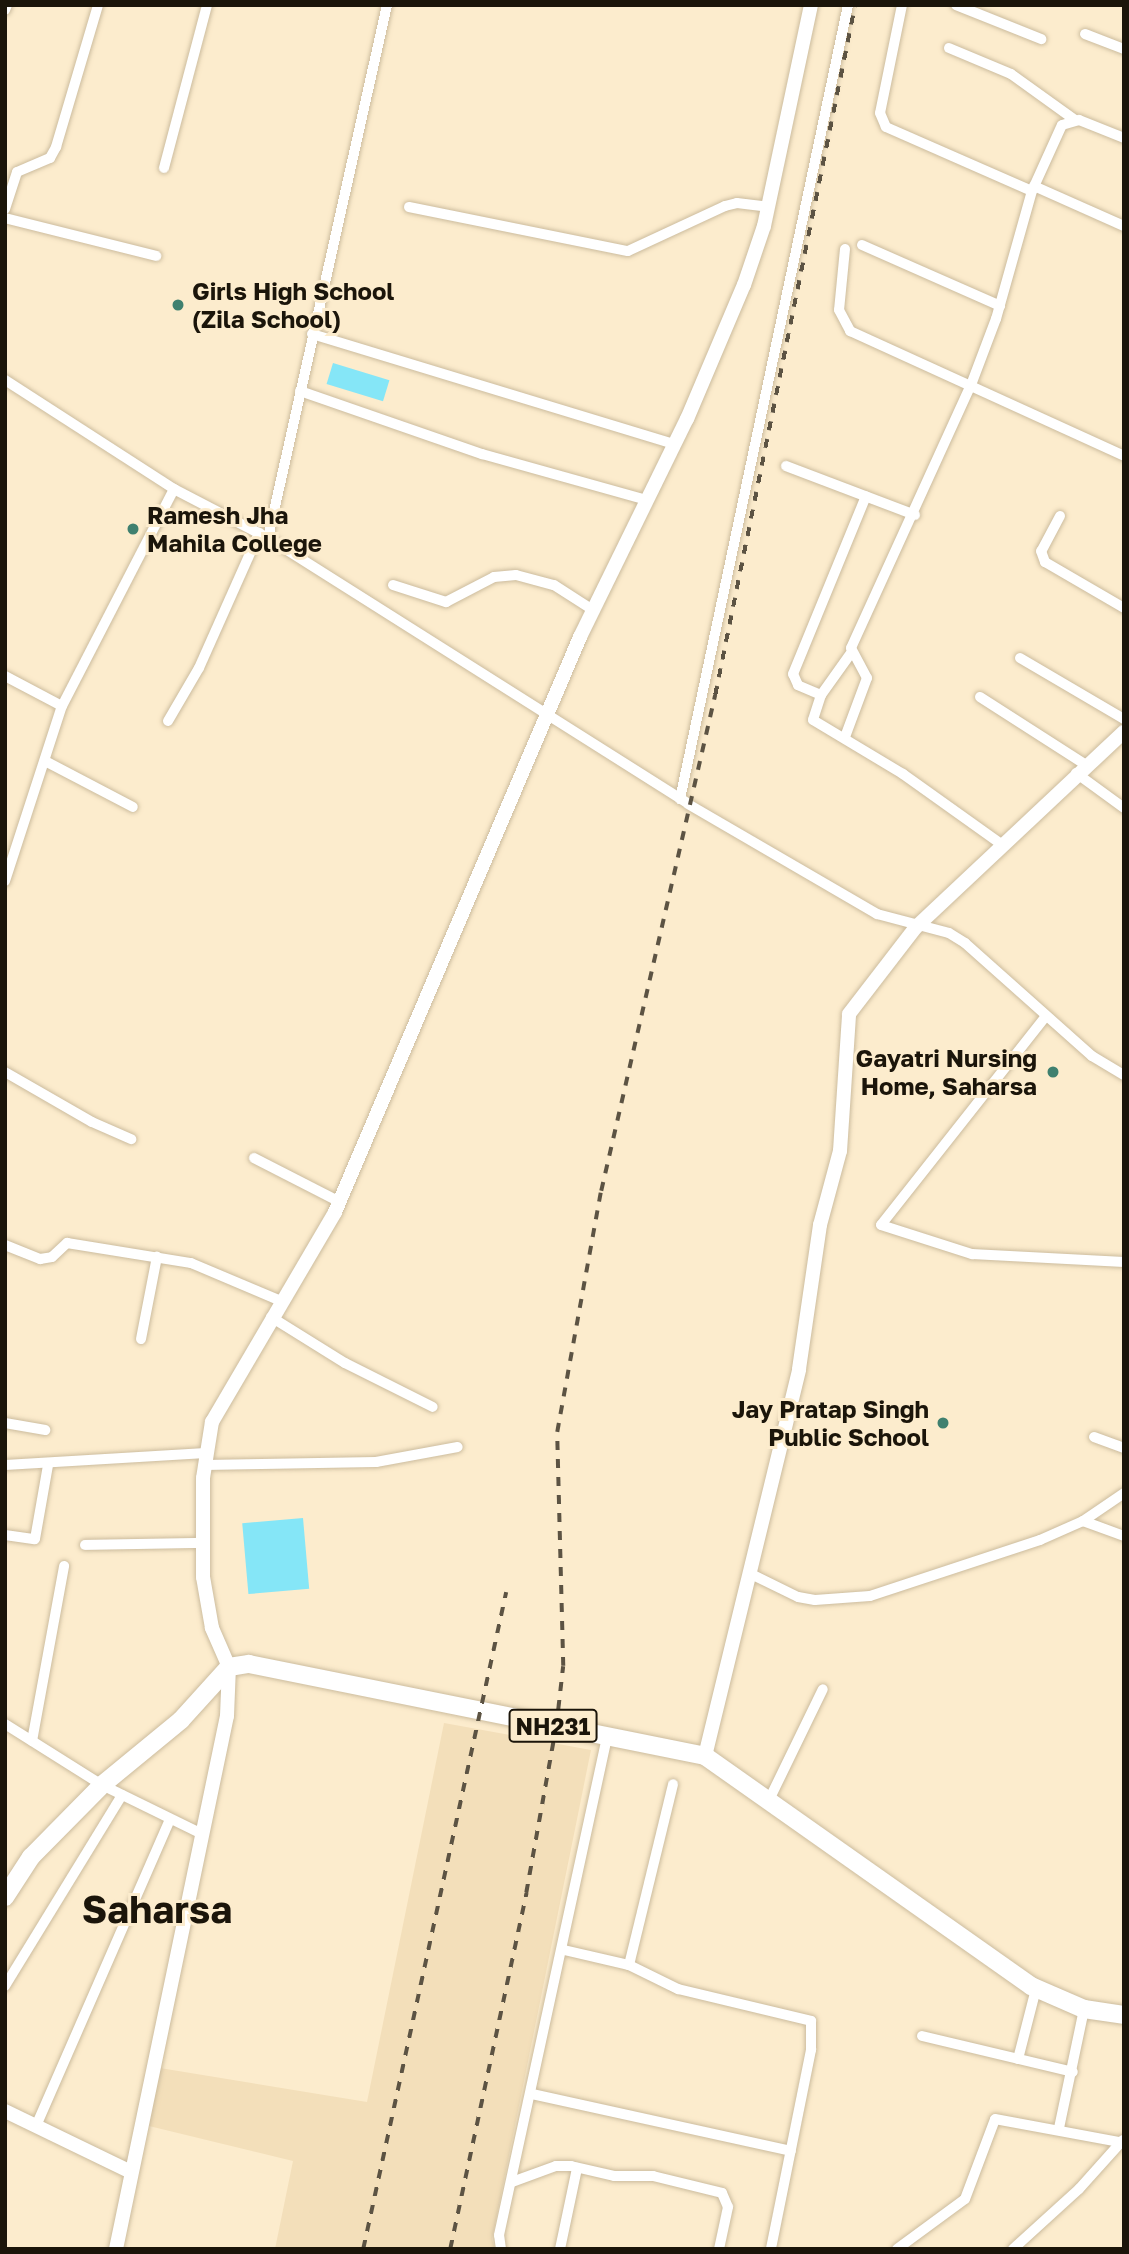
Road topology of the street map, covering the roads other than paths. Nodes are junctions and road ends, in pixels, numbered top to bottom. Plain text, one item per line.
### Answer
1 (98, 5) edge
2 (207, 5) edge
3 (387, 5) edge
4 (811, 5) edge
5 (848, 5) edge
6 (902, 5) edge
7 (956, 5) edge
8 (1085, 34) dead end
9 (1041, 39) dead end
10 (949, 48) dead end
11 (1124, 49) edge
12 (1075, 120) junction
13 (1124, 138) edge
14 (164, 168) dead end
15 (1033, 189) junction
16 (409, 206) dead end
17 (768, 207) junction
18 (5, 209) edge
19 (5, 218) edge
20 (1124, 226) edge
21 (862, 245) dead end
22 (845, 249) dead end
23 (156, 256) dead end
24 (1000, 306) junction
25 (312, 334) junction
26 (5, 380) edge
27 (971, 385) junction
28 (300, 391) junction
29 (675, 444) junction
30 (1124, 456) edge
31 (786, 466) dead end
32 (174, 489) junction
33 (866, 496) junction
34 (647, 500) junction
35 (915, 515) junction
36 (1060, 516) dead end
37 (264, 536) junction
38 (393, 585) dead end
39 (1124, 608) edge
40 (593, 610) junction
41 (850, 653) junction
42 (1020, 658) dead end
43 (5, 676) edge
44 (821, 695) junction
45 (979, 697) dead end
46 (62, 706) junction
47 (546, 716) junction
48 (1124, 719) edge
49 (168, 722) dead end
50 (1124, 732) edge
51 (845, 737) junction
52 (45, 761) junction
53 (1081, 769) junction
54 (680, 799) junction
55 (133, 807) dead end
56 (1124, 808) edge
57 (1001, 844) junction
58 (5, 881) edge
59 (916, 927) junction
60 (1046, 1016) junction
61 (5, 1072) edge
62 (1124, 1075) edge
63 (131, 1139) dead end
64 (254, 1158) dead end
65 (340, 1202) junction
66 (5, 1245) edge
67 (157, 1257) junction
68 (1124, 1262) edge
69 (281, 1301) junction
70 (271, 1317) junction
71 (141, 1339) dead end
72 (433, 1407) dead end
73 (5, 1423) edge
74 (45, 1430) dead end
75 (1094, 1437) dead end
76 (458, 1447) dead end
77 (1124, 1448) edge
78 (205, 1459) junction
79 (5, 1465) edge
80 (48, 1465) junction
81 (1124, 1493) edge
82 (1083, 1521) junction
83 (5, 1535) edge
84 (1124, 1535) edge
85 (203, 1543) junction
86 (85, 1545) dead end
87 (64, 1566) dead end
88 (751, 1574) junction
89 (229, 1667) junction
90 (823, 1689) dead end
91 (5, 1724) edge
92 (607, 1737) junction
93 (32, 1741) junction
94 (705, 1756) junction
95 (102, 1784) junction
96 (673, 1784) dead end
97 (122, 1795) junction
98 (769, 1800) junction
99 (170, 1820) junction
100 (202, 1834) junction
101 (5, 1897) edge
102 (564, 1950) junction
103 (629, 1965) junction
104 (5, 1986) edge
105 (1036, 1989) junction
106 (1084, 2009) junction
107 (1124, 2015) edge
108 (922, 2036) dead end
109 (1018, 2059) junction
110 (1073, 2072) junction
111 (532, 2094) junction
112 (5, 2110) edge
113 (36, 2126) junction
114 (1059, 2128) junction
115 (1123, 2142) edge
116 (791, 2151) junction
117 (577, 2168) junction
118 (131, 2172) junction
119 (512, 2182) junction
120 (914, 2244) edge
121 (116, 2249) edge
122 (501, 2249) edge
123 (560, 2249) edge
124 (719, 2249) edge
125 (771, 2249) edge
126 (897, 2249) edge
127 (1013, 2249) edge

1 - 18 street
2 - 14 street
3 - 25 street
4 - 17 main road
5 - 54 street
6 - 15 street
7 - 9 street
8 - 11 street
10 - 12 street
12 - 13 street
12 - 15 street
15 - 20 street
15 - 24 street
16 - 17 street
17 - 29 main road
19 - 23 street
21 - 24 street
22 - 27 street
24 - 27 street
25 - 28 street
25 - 29 street
26 - 32 street
27 - 30 street
27 - 35 street
28 - 34 street
28 - 37 street
29 - 34 main road
31 - 33 street
32 - 37 street
32 - 46 street
33 - 35 street
33 - 44 street
34 - 40 main road
35 - 41 street
36 - 39 street
37 - 47 street
37 - 49 street
38 - 40 street
40 - 47 main road
41 - 44 street
41 - 51 street
42 - 48 street
43 - 46 street
44 - 51 street
45 - 53 street
46 - 52 street
47 - 54 street
47 - 65 main road
50 - 53 main road
51 - 57 street
52 - 55 street
52 - 58 street
53 - 56 street
53 - 57 main road
54 - 59 street
57 - 59 main road
59 - 60 street
59 - 88 main road
60 - 62 street
60 - 68 street
61 - 63 street
64 - 65 street
65 - 69 main road
66 - 67 street
67 - 69 street
67 - 71 street
69 - 70 main road
70 - 72 street
70 - 78 main road
73 - 74 street
75 - 77 street
76 - 78 street
78 - 80 street
78 - 85 main road
79 - 80 street
80 - 83 street
81 - 82 street
82 - 84 street
82 - 88 street
85 - 86 street
85 - 89 main road
87 - 93 street
88 - 94 main road
89 - 92 highway, NH231
89 - 95 highway
89 - 100 main road
90 - 98 street
91 - 93 street
92 - 94 highway, NH231
92 - 102 street
93 - 95 street
94 - 98 highway, NH231
95 - 97 street
95 - 101 highway
96 - 103 street
97 - 99 street
97 - 104 street
98 - 105 highway, NH231
99 - 100 street
99 - 113 street
100 - 118 main road
102 - 103 street
102 - 111 street
103 - 116 street
105 - 106 highway, NH231
105 - 109 street
106 - 107 highway, NH231
106 - 110 street
108 - 109 street
109 - 110 street
110 - 114 street
111 - 116 street
111 - 119 street
112 - 113 main road
113 - 118 main road
114 - 115 street
114 - 120 street
115 - 127 street
116 - 125 street
117 - 119 street
117 - 123 street
117 - 124 street
118 - 121 main road
119 - 122 street
120 - 126 street

